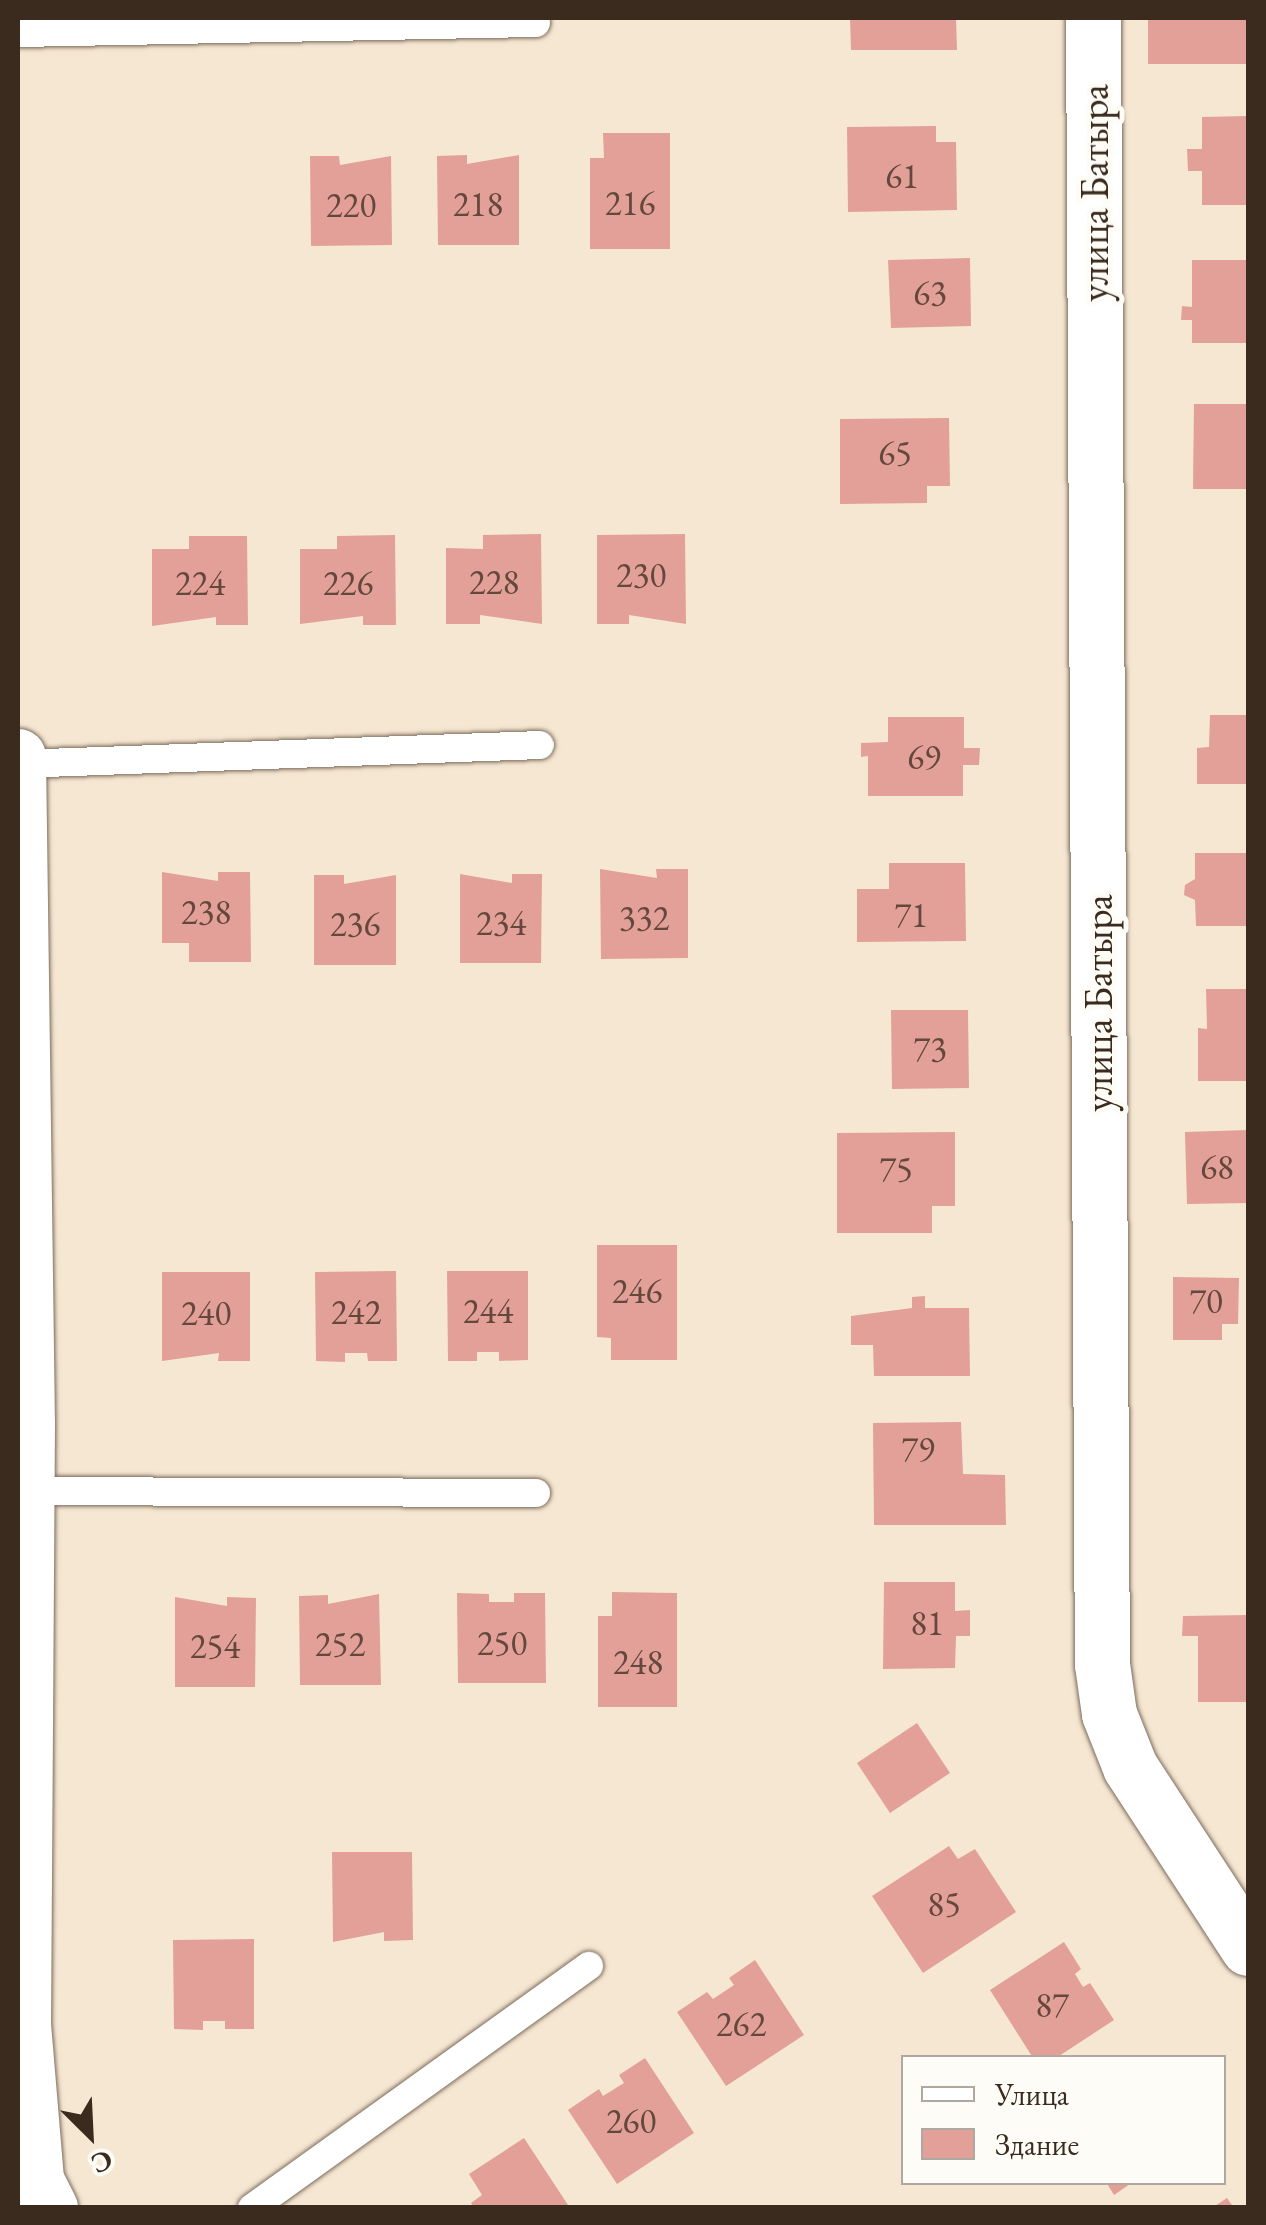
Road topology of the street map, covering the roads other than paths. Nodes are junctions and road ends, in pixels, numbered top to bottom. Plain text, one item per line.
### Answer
1 (1093, 18) edge
2 (536, 23) dead end
3 (18, 33) edge
4 (540, 745) dead end
5 (18, 756) edge
6 (18, 764) edge
7 (27, 1491) junction
8 (536, 1492) dead end
9 (1248, 1948) edge
10 (589, 1966) dead end
11 (50, 2208) edge
12 (252, 2208) edge

1 - 9 street, улица Батыра
2 - 3 lane
4 - 6 lane
5 - 6 street
6 - 7 street
7 - 8 lane
7 - 11 street
10 - 12 lane

